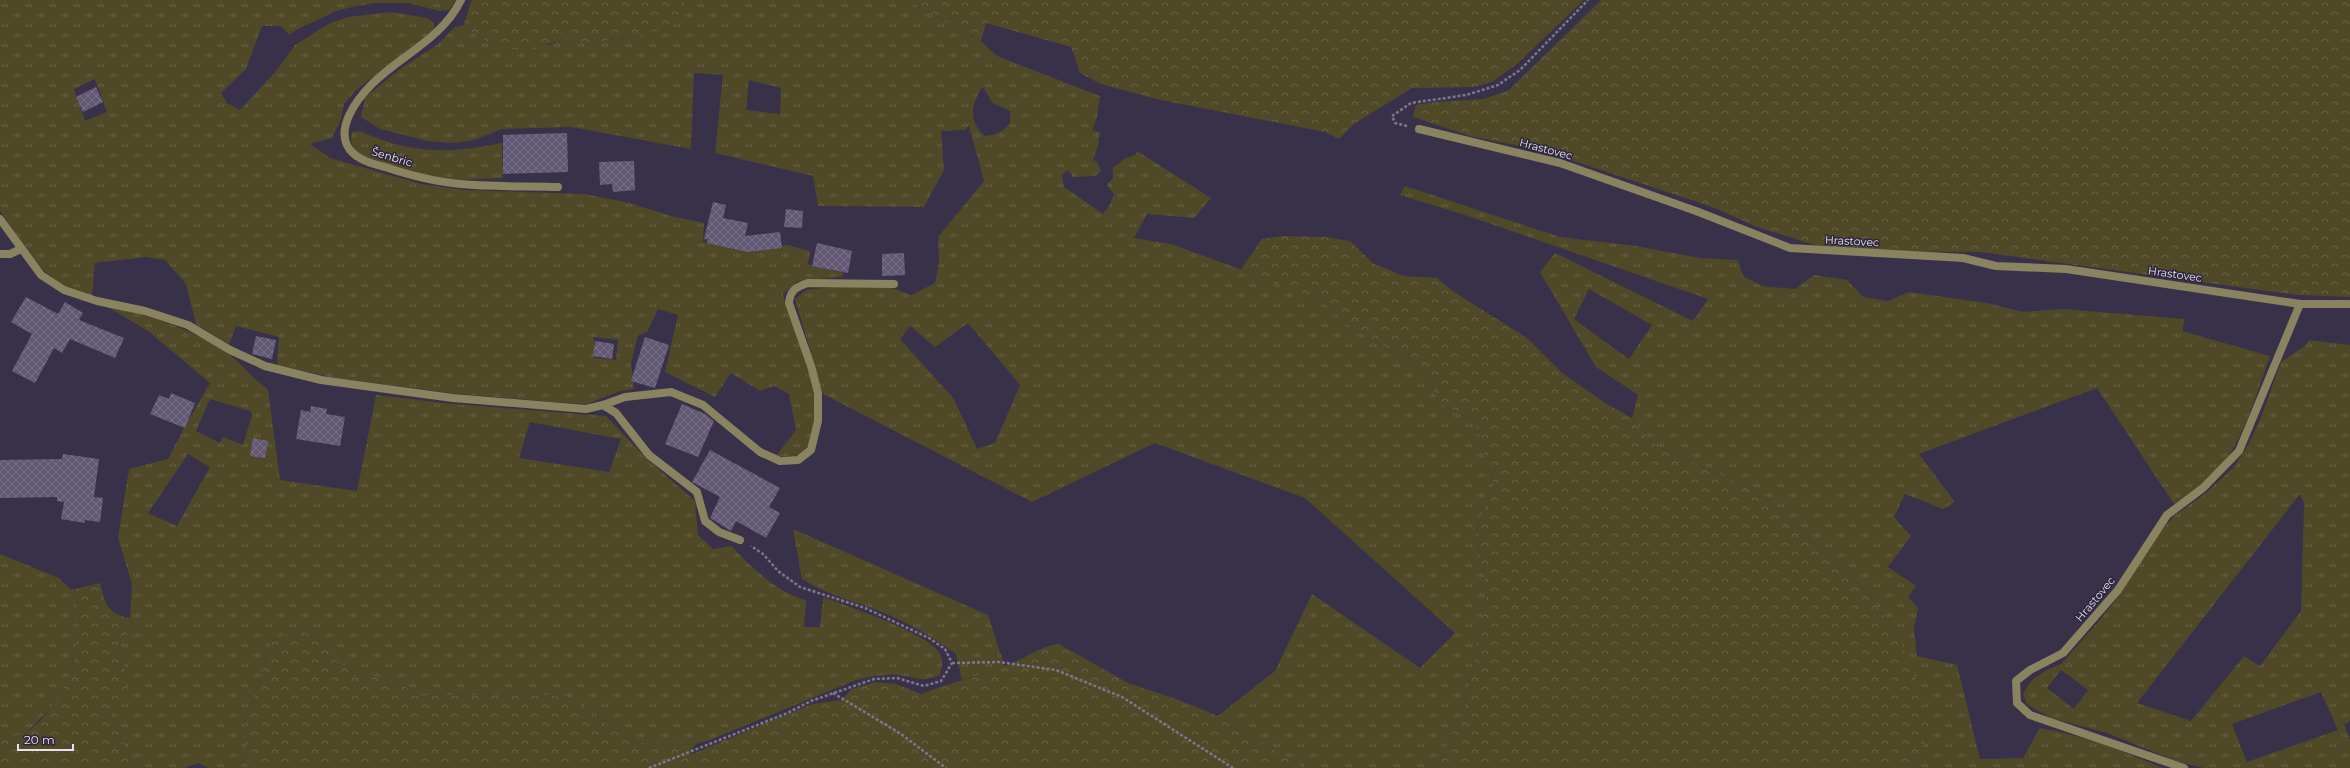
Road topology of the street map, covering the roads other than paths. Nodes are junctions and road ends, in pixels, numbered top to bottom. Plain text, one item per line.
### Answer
1 (460, 0) edge
2 (1419, 129) road end
3 (558, 187) dead end
4 (0, 219) edge
5 (21, 249) junction
6 (0, 254) edge
7 (894, 284) dead end
8 (2300, 304) junction
9 (2350, 304) edge
10 (603, 405) junction
11 (740, 540) road end
12 (2184, 768) edge

1 - 3 street, Šenbric
2 - 8 street, Hrastovec
4 - 5 street
5 - 6 street
5 - 10 street
7 - 10 street
8 - 9 street, Hrastovec
8 - 12 street, Hrastovec
10 - 11 street

